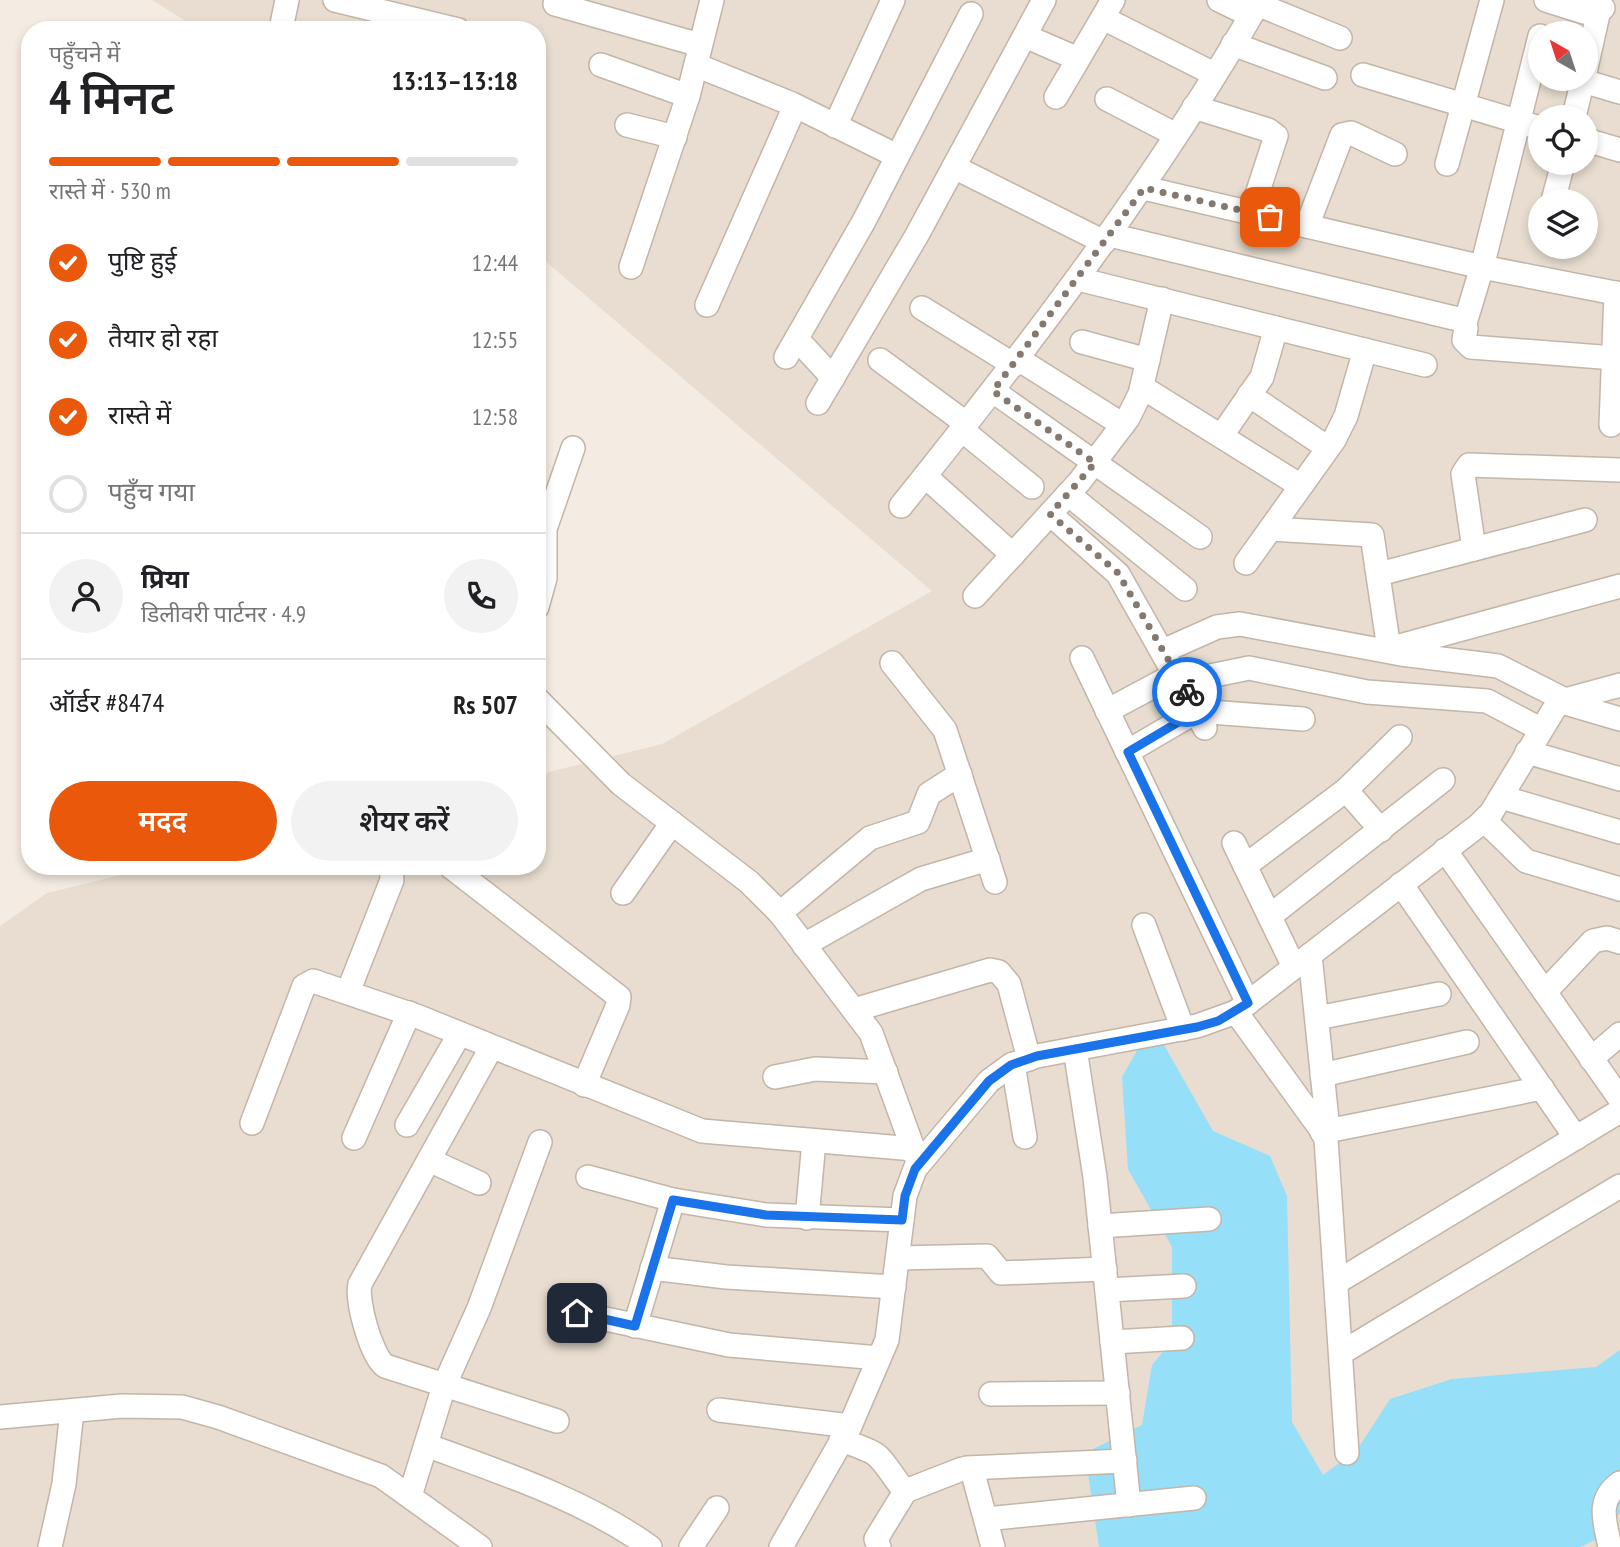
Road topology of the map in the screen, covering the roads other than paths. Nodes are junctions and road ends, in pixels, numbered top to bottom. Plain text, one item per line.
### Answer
1 (287, 0) edge
2 (335, 0) edge
3 (712, 0) edge
4 (1044, 0) edge
5 (1219, 0) edge
6 (1492, 0) edge
7 (1548, 1) edge
8 (884, 2) edge
9 (555, 4) dead end
10 (1256, 7) edge
11 (1606, 8) edge
12 (1108, 9) edge
13 (971, 14) dead end
14 (283, 21) edge
15 (421, 21) edge
16 (1543, 21) edge
17 (1598, 33) edge
18 (1025, 36) junction
19 (1340, 38) dead end
20 (1233, 44) junction
21 (698, 55) junction
22 (1078, 59) junction
23 (601, 65) dead end
24 (1214, 74) junction
25 (1363, 75) dead end
26 (1325, 78) dead end
27 (1528, 80) edge
28 (1598, 82) edge
29 (1620, 92) edge
30 (688, 96) junction
31 (1056, 97) dead end
32 (1107, 99) dead end
33 (795, 106) junction
34 (1464, 106) junction
35 (1194, 107) junction
36 (1517, 122) junction
37 (627, 125) dead end
38 (835, 125) junction
39 (1528, 125) edge
40 (1176, 135) junction
41 (675, 137) junction
42 (1598, 144) edge
43 (1620, 150) edge
44 (1395, 154) dead end
45 (897, 156) junction
46 (1447, 164) dead end
47 (954, 167) junction
48 (1144, 188) junction
49 (1251, 213) junction
50 (1307, 226) junction
51 (1107, 239) junction
52 (631, 267) dead end
53 (1482, 267) junction
54 (1078, 279) junction
55 (1618, 294) edge
56 (1162, 299) junction
57 (707, 306) dead end
58 (922, 308) dead end
59 (1465, 323) junction
60 (1276, 328) junction
61 (1082, 342) dead end
62 (1365, 350) junction
63 (1614, 358) junction
64 (880, 360) dead end
65 (1148, 360) junction
66 (1016, 362) junction
67 (1425, 365) dead end
68 (833, 378) junction
69 (1142, 387) junction
70 (993, 391) junction
71 (1249, 395) junction
72 (818, 403) dead end
73 (1123, 425) junction
74 (1611, 425) dead end
75 (964, 427) junction
76 (1222, 435) junction
77 (573, 448) dead end
78 (1328, 448) junction
79 (1095, 463) junction
80 (1620, 470) edge
81 (925, 476) junction
82 (1301, 485) junction
83 (1032, 487) dead end
84 (1068, 495) junction
85 (901, 506) dead end
86 (1050, 514) junction
87 (1585, 520) dead end
88 (546, 526) edge
89 (1271, 529) junction
90 (1200, 537) dead end
91 (1474, 549) junction
92 (1013, 555) junction
93 (1246, 563) dead end
94 (1379, 574) junction
95 (1620, 586) edge
96 (1185, 589) dead end
97 (975, 596) dead end
98 (1386, 650) junction
99 (1163, 651) junction
100 (1082, 658) dead end
101 (892, 663) dead end
102 (1178, 678) junction
103 (1620, 685) edge
104 (1564, 701) junction
105 (546, 708) edge
106 (1107, 711) junction
107 (1303, 719) dead end
108 (1620, 719) edge
109 (1201, 720) junction
110 (1540, 729) junction
111 (1400, 737) dead end
112 (1128, 752) junction
113 (1527, 752) junction
114 (960, 774) junction
115 (1620, 779) edge
116 (1443, 780) dead end
117 (1346, 790) junction
118 (1501, 797) junction
119 (1484, 820) junction
120 (672, 823) junction
121 (1381, 830) junction
122 (1620, 832) edge
123 (1234, 843) dead end
124 (1445, 850) junction
125 (988, 859) junction
126 (1245, 866) junction
127 (392, 875) edge
128 (461, 875) edge
129 (995, 882) dead end
130 (1401, 884) junction
131 (1620, 889) edge
132 (623, 893) dead end
133 (780, 912) junction
134 (1270, 916) junction
135 (1144, 925) dead end
136 (1620, 942) edge
137 (804, 944) junction
138 (1302, 961) junction
139 (348, 992) junction
140 (1545, 992) junction
141 (1439, 994) dead end
142 (1242, 1008) junction
143 (854, 1010) junction
144 (409, 1013) junction
145 (1317, 1018) junction
146 (1184, 1029) junction
147 (1620, 1034) edge
148 (459, 1035) junction
149 (1467, 1042) dead end
150 (491, 1048) junction
151 (1075, 1049) junction
152 (1591, 1059) junction
153 (1021, 1062) junction
154 (887, 1072) junction
155 (1322, 1075) junction
156 (775, 1077) dead end
157 (584, 1085) junction
158 (1542, 1088) junction
159 (1620, 1099) edge
160 (1620, 1111) edge
161 (252, 1123) dead end
162 (407, 1125) dead end
163 (1325, 1131) junction
164 (1025, 1137) dead end
165 (354, 1138) dead end
166 (1576, 1138) junction
167 (814, 1141) junction
168 (540, 1142) dead end
169 (916, 1157) junction
170 (429, 1160) junction
171 (588, 1177) dead end
172 (479, 1183) dead end
173 (1620, 1186) edge
174 (673, 1200) junction
175 (807, 1218) junction
176 (1209, 1219) dead end
177 (902, 1220) junction
178 (1100, 1226) junction
179 (898, 1258) junction
180 (652, 1268) junction
181 (1106, 1280) junction
182 (1337, 1282) junction
183 (1184, 1286) dead end
184 (894, 1287) junction
185 (577, 1313) dead end
186 (635, 1326) junction
187 (1182, 1338) dead end
188 (1112, 1342) junction
189 (1341, 1353) junction
190 (879, 1358) junction
191 (444, 1387) junction
192 (1118, 1393) junction
193 (991, 1394) dead end
194 (719, 1410) dead end
195 (72, 1411) junction
196 (0, 1417) edge
197 (556, 1422) dead end
198 (845, 1433) junction
199 (426, 1445) junction
200 (1348, 1453) dead end
201 (1125, 1461) junction
202 (967, 1468) junction
203 (1620, 1483) edge
204 (906, 1490) junction
205 (410, 1496) junction
206 (1194, 1498) dead end
207 (1129, 1505) junction
208 (717, 1508) dead end
209 (986, 1518) junction
210 (50, 1547) edge
211 (480, 1547) edge
212 (650, 1547) edge
213 (691, 1547) edge
214 (781, 1547) edge
215 (879, 1547) edge
216 (993, 1547) edge
217 (1610, 1547) edge

1 - 14 street
2 - 15 street
3 - 21 street
4 - 18 street
5 - 10 street
6 - 34 street
7 - 11 street
7 - 16 street
8 - 38 street
9 - 21 street
10 - 19 street
10 - 20 street
11 - 17 street
12 - 22 street
12 - 24 street
13 - 45 street
18 - 22 street
18 - 47 street
20 - 24 street
20 - 26 street
21 - 30 street
21 - 33 street
22 - 31 street
23 - 30 street
24 - 35 street
25 - 34 street
27 - 36 street
28 - 29 street
30 - 41 street
32 - 40 street
33 - 38 street
33 - 57 street
34 - 36 street
34 - 46 street
35 - 40 street
35 - 49 street
36 - 39 street
36 - 53 street
37 - 41 street
38 - 45 street
40 - 48 street
41 - 52 street
42 - 43 street
44 - 50 street
45 - 68 street
47 - 51 street
47 - 68 street
48 - 49 street
48 - 51 street
49 - 50 street
50 - 53 street
51 - 54 street
51 - 59 street
53 - 55 street
53 - 59 street
54 - 56 street
54 - 66 street
55 - 63 street
56 - 60 street
56 - 65 street
58 - 66 street
59 - 63 street
60 - 62 street
60 - 71 street
61 - 65 street
62 - 67 street
62 - 78 street
63 - 74 street
64 - 75 street
65 - 69 street
66 - 70 street
66 - 73 street
68 - 72 street
69 - 73 street
69 - 76 street
70 - 75 street
70 - 79 street
71 - 76 street
71 - 78 street
73 - 79 street
75 - 81 street
75 - 83 street
76 - 82 street
77 - 88 street
78 - 82 street
79 - 84 street
79 - 90 street
80 - 91 street
81 - 85 street
81 - 92 street
82 - 89 street
84 - 86 street
84 - 96 street
86 - 92 street
86 - 99 street
87 - 91 street
89 - 93 street
89 - 94 street
91 - 94 street
92 - 97 street
94 - 98 street
95 - 98 street
98 - 99 street
98 - 104 street
99 - 102 street
100 - 106 street
101 - 114 street
102 - 106 street
102 - 109 street
102 - 110 street
103 - 104 street
104 - 108 street
104 - 110 street
105 - 120 street
106 - 112 street
107 - 109 street
109 - 112 street
110 - 113 street
111 - 117 street
112 - 142 street
113 - 115 street
113 - 118 street
114 - 125 street
114 - 133 street
116 - 121 street
117 - 121 street
117 - 126 street
118 - 119 street
118 - 122 street
119 - 124 street
119 - 131 street
120 - 132 street
120 - 133 street
121 - 134 street
123 - 126 street
124 - 130 street
124 - 140 street
125 - 129 street
125 - 137 street
126 - 134 street
127 - 139 street
128 - 157 street
130 - 138 street
130 - 158 street
133 - 137 street
134 - 138 street
135 - 146 street
136 - 140 street
137 - 143 street
138 - 142 street
138 - 145 street
139 - 144 street
139 - 161 street
140 - 152 street
141 - 145 street
142 - 146 street
142 - 163 street
143 - 153 street
143 - 154 street
144 - 148 street
144 - 165 street
145 - 155 street
146 - 151 street
147 - 152 street
148 - 150 street
148 - 162 street
149 - 155 street
150 - 157 street
150 - 170 street
151 - 153 street
151 - 178 street
152 - 159 street
153 - 164 street
153 - 169 street
154 - 156 street
154 - 169 street
155 - 163 street
157 - 167 street
158 - 163 street
158 - 166 street
160 - 166 street
163 - 182 street
166 - 182 street
167 - 169 street
167 - 175 street
168 - 191 street
169 - 177 street
170 - 172 street
170 - 191 street
171 - 174 street
173 - 189 street
174 - 175 street
174 - 180 street
175 - 177 street
176 - 178 street
177 - 179 street
178 - 181 street
179 - 181 street
179 - 184 street
180 - 184 street
180 - 186 street
181 - 183 street
181 - 188 street
182 - 189 street
184 - 190 street
185 - 186 street
186 - 190 street
187 - 188 street
188 - 192 street
189 - 200 street
190 - 198 street
191 - 197 street
191 - 199 street
192 - 193 street
192 - 201 street
194 - 198 street
195 - 196 street
195 - 205 street
195 - 210 street
198 - 204 street
198 - 214 street
199 - 205 street
199 - 212 street
201 - 202 street
201 - 207 street
202 - 204 street
202 - 209 street
203 - 217 street
204 - 215 street
205 - 211 street
206 - 207 street
207 - 209 street
208 - 213 street
209 - 216 street

